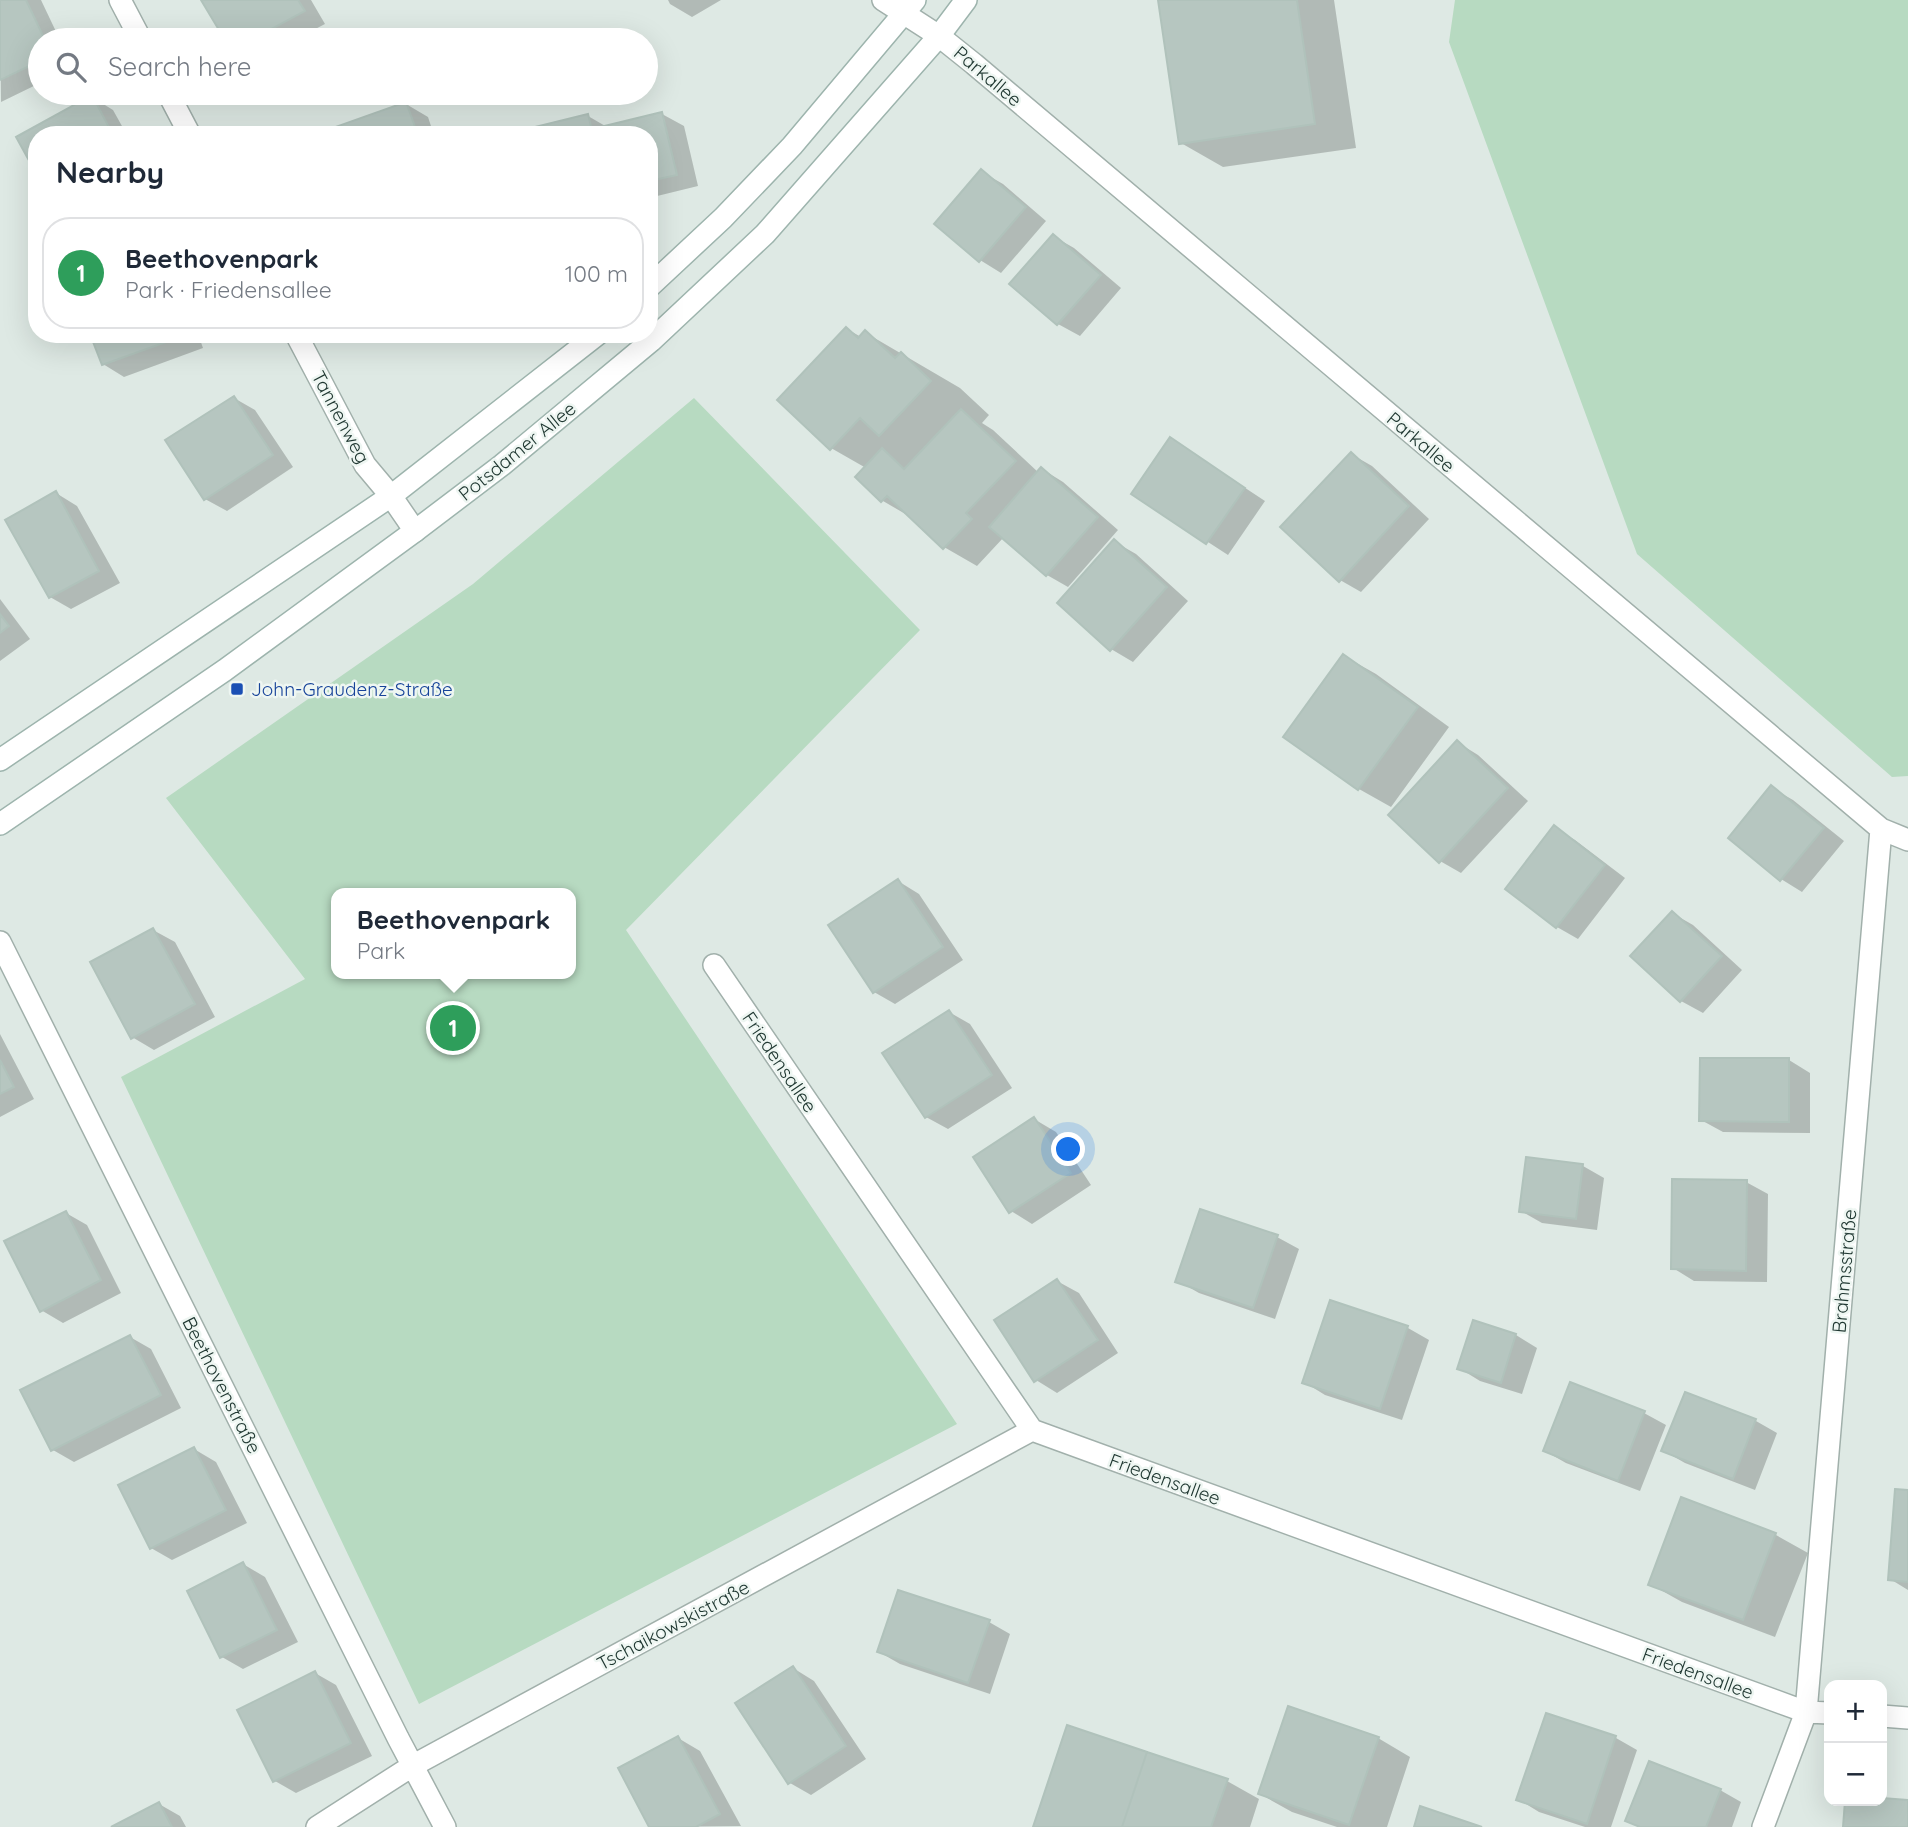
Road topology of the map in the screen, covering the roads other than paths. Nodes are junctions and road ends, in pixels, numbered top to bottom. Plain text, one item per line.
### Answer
1 (120, 0) edge
2 (883, 0) edge
3 (966, 0) edge
4 (910, 7) edge
5 (135, 28) edge
6 (939, 36) junction
7 (174, 105) edge
8 (185, 126) edge
9 (658, 279) edge
10 (658, 334) edge
11 (301, 343) edge
12 (586, 343) edge
13 (649, 343) edge
14 (391, 496) junction
15 (415, 531) junction
16 (0, 760) edge
17 (0, 824) edge
18 (1881, 829) junction
19 (1908, 840) edge
20 (0, 942) edge
21 (715, 965) dead end
22 (1032, 1430) junction
23 (1806, 1712) junction
24 (1824, 1713) edge
25 (1887, 1716) edge
26 (1908, 1718) edge
27 (412, 1766) junction
28 (317, 1827) edge
29 (445, 1827) edge
30 (1763, 1827) edge

1 - 5 street
2 - 4 street, Parkallee
3 - 6 street, Potsdamer Allee
4 - 6 street, Parkallee
4 - 9 street
6 - 10 street, Potsdamer Allee
6 - 18 street, Parkallee
7 - 8 street
11 - 14 street, Tannenweg
12 - 14 street
13 - 15 street, Potsdamer Allee
14 - 15 street, Tannenweg
14 - 16 street
15 - 17 street, Potsdamer Allee
18 - 19 street, Parkallee
18 - 23 street, Brahmsstraße
20 - 27 street, Beethovenstraße
21 - 22 street, Friedensallee
22 - 23 street, Friedensallee
22 - 27 street, Tschaikowskistraße
23 - 24 street, Friedensallee
23 - 30 street, Brahmsstraße
25 - 26 street
27 - 28 street, Tschaikowskistraße
27 - 29 street, Beethovenstraße

